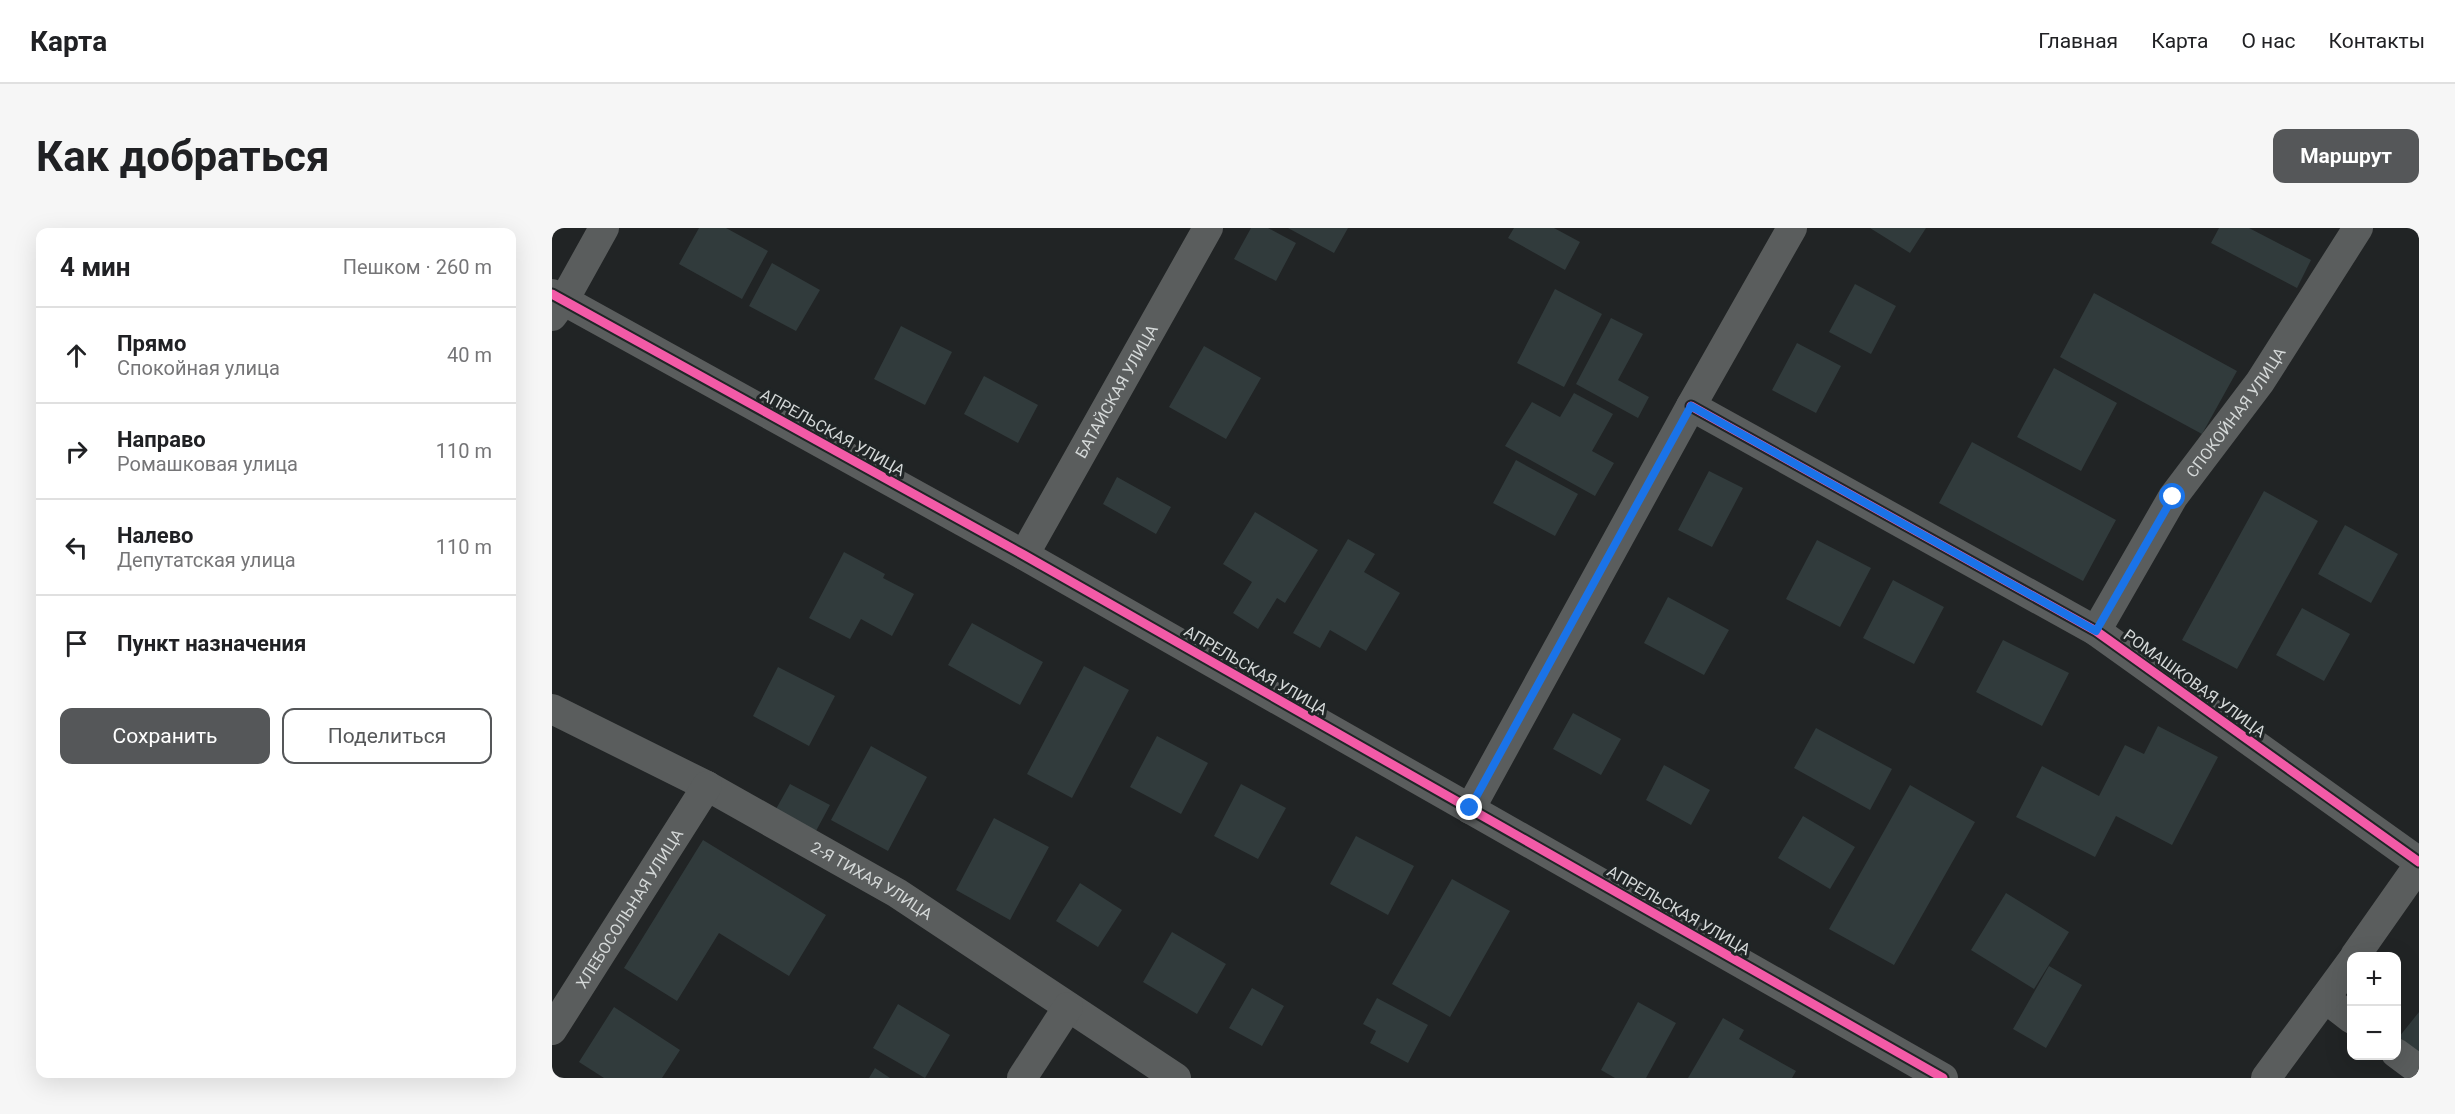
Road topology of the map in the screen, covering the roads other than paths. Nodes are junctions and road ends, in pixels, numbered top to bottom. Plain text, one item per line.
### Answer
1 (604, 228) edge
2 (1208, 228) edge
3 (1792, 228) edge
4 (2358, 228) edge
5 (556, 304) edge
6 (1691, 406) junction
7 (1024, 555) junction
8 (2096, 631) junction
9 (552, 710) edge
10 (707, 786) junction
11 (1470, 808) junction
12 (2419, 863) edge
13 (2358, 952) edge
14 (2347, 968) edge
15 (2325, 998) junction
16 (1068, 1007) junction
17 (2347, 1014) edge
18 (552, 1030) edge
19 (2401, 1056) edge
20 (2419, 1070) edge
21 (1022, 1078) edge
22 (1176, 1078) edge
23 (1943, 1078) edge
24 (2266, 1078) edge

1 - 5 street
2 - 7 street, БАТАЙСКАЯ УЛИЦА
3 - 6 street
4 - 8 street, СПОКОЙНАЯ УЛИЦА
5 - 7 street, АПРЕЛЬСКАЯ УЛИЦА
6 - 8 street, РОМАШКОВАЯ УЛИЦА
6 - 11 street
7 - 11 street, АПРЕЛЬСКАЯ УЛИЦА
8 - 12 street, РОМАШКОВАЯ УЛИЦА
9 - 10 street, 2-Я ТИХАЯ УЛИЦА
10 - 16 street, 2-Я ТИХАЯ УЛИЦА
10 - 18 street, ХЛЕБОСОЛЬНАЯ УЛИЦА
11 - 23 street, АПРЕЛЬСКАЯ УЛИЦА
12 - 13 street
14 - 15 street
15 - 17 street
15 - 24 street
16 - 21 street
16 - 22 street, 2-Я ТИХАЯ УЛИЦА
19 - 20 street

